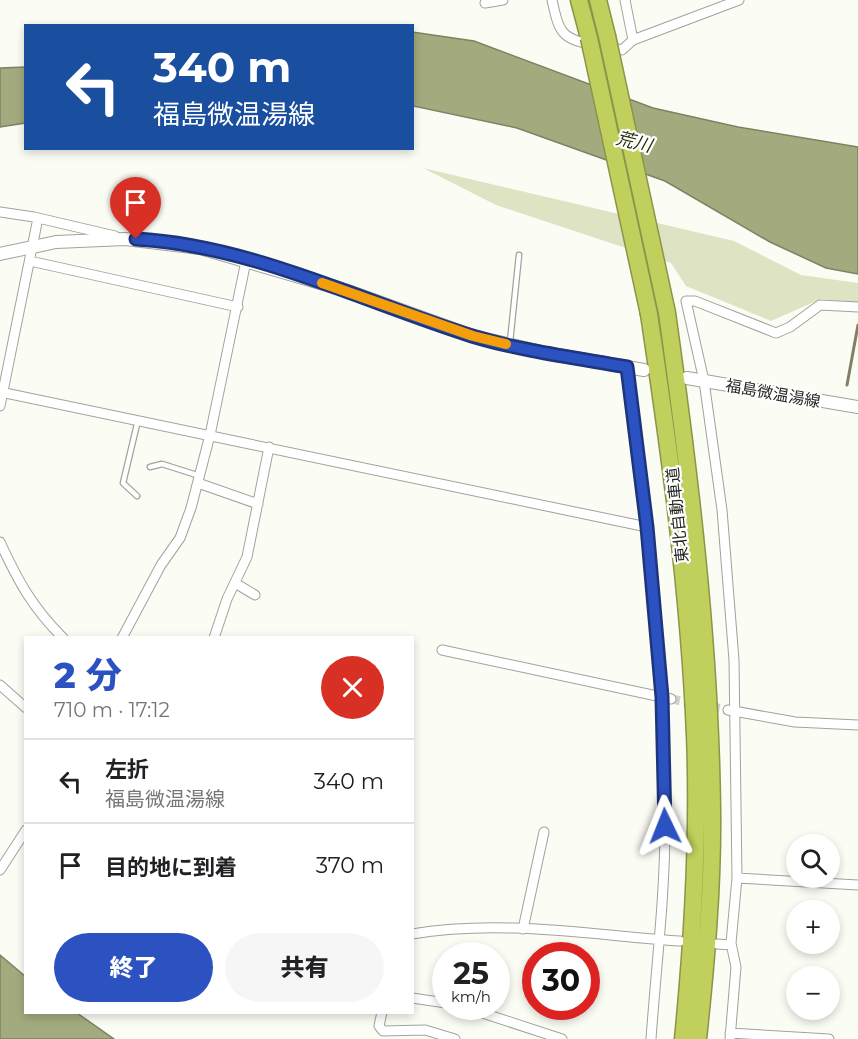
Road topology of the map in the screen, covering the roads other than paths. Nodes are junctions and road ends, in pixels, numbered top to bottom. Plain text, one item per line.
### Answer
1 (487, 0) edge
2 (503, 0) edge
3 (552, 0) edge
4 (579, 0) edge
5 (598, 0) edge
6 (625, 0) edge
7 (739, 0) edge
8 (633, 40) junction
9 (0, 212) edge
10 (38, 218) junction
11 (125, 239) junction
12 (33, 247) junction
13 (0, 254) edge
14 (519, 255) dead end
15 (30, 261) junction
16 (246, 261) junction
17 (238, 307) junction
18 (858, 307) edge
19 (510, 345) junction
20 (627, 367) junction
21 (644, 370) dead end
22 (687, 378) dead end
23 (704, 381) junction
24 (1, 392) edge
25 (0, 406) edge
26 (858, 407) edge
27 (138, 420) junction
28 (210, 435) junction
29 (269, 447) junction
30 (150, 467) dead end
31 (199, 480) junction
32 (137, 496) dead end
33 (258, 504) junction
34 (647, 527) junction
35 (0, 542) edge
36 (235, 584) junction
37 (255, 595) dead end
38 (61, 636) edge
39 (123, 636) edge
40 (215, 636) edge
41 (442, 650) dead end
42 (0, 685) edge
43 (666, 698) junction
44 (24, 706) edge
45 (732, 710) junction
46 (858, 725) edge
47 (544, 832) dead end
48 (24, 833) edge
49 (0, 870) edge
50 (737, 879) junction
51 (858, 885) edge
52 (523, 929) junction
53 (414, 934) edge
54 (659, 939) junction
55 (680, 941) dead end
56 (717, 944) dead end
57 (731, 945) junction
58 (414, 998) edge
59 (432, 1001) edge
60 (382, 1014) edge
61 (504, 1020) edge
62 (730, 1036) edge
63 (455, 1039) edge
64 (562, 1039) edge
65 (651, 1039) edge
66 (683, 1039) edge
67 (698, 1039) edge
68 (829, 1039) edge

1 - 2 street
3 - 8 street
4 - 66 highway, 東北自動車道, bridge
5 - 67 highway, 東北自動車道, bridge
6 - 8 street
7 - 8 street
9 - 10 street
10 - 11 street
10 - 12 street
11 - 12 main road
11 - 16 main road
12 - 13 main road
12 - 15 street
14 - 19 lane
15 - 17 street
15 - 24 street
16 - 17 street
16 - 19 main road
17 - 28 street
18 - 23 street
19 - 20 main road
20 - 21 main road
20 - 34 street
22 - 23 main road, 福島微温湯線
23 - 26 main road, 福島微温湯線
23 - 45 street
24 - 25 street
24 - 27 street
27 - 28 street
27 - 32 lane
28 - 29 street
28 - 31 street
29 - 33 street
29 - 34 street
30 - 31 lane
31 - 33 street
31 - 39 street
33 - 36 street
34 - 43 street
35 - 38 street
36 - 37 street
36 - 40 street
41 - 43 street
42 - 44 street
43 - 54 street
45 - 46 street
45 - 50 street
47 - 52 street
48 - 49 street
50 - 51 street
50 - 57 street
52 - 53 street
52 - 54 street
54 - 55 street
54 - 65 street
56 - 57 street
57 - 62 street
58 - 59 street
60 - 63 street
61 - 64 street
62 - 68 street

